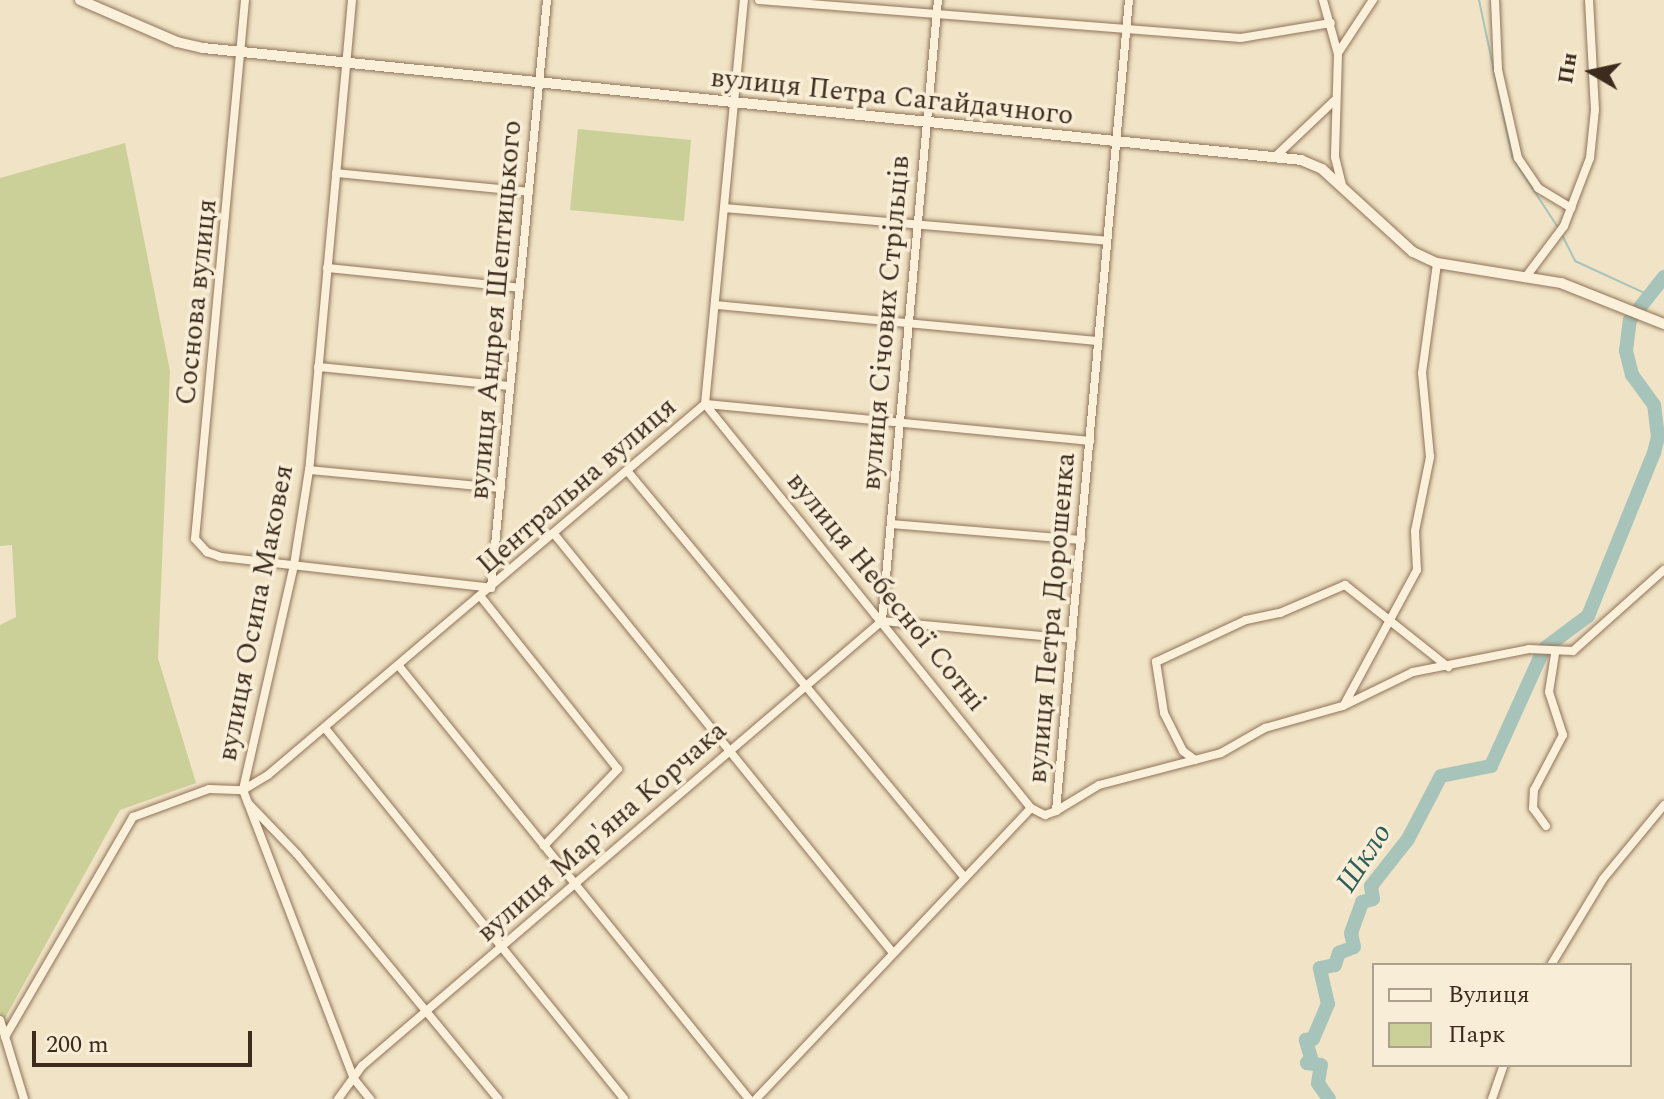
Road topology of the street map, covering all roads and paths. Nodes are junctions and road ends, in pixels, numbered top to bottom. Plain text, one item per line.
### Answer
1 (80, 0) edge
2 (245, 0) edge
3 (352, 0) edge
4 (547, 0) edge
5 (744, 0) edge
6 (759, 0) edge
7 (938, 0) edge
8 (1129, 0) edge
9 (1323, 0) edge
10 (1373, 0) edge
11 (1495, 0) edge
12 (1589, 0) edge
13 (936, 16) junction
14 (1331, 23) junction
15 (1126, 33) junction
16 (244, 52) junction
17 (1338, 54) junction
18 (346, 63) junction
19 (539, 83) junction
20 (1334, 101) junction
21 (735, 104) junction
22 (926, 124) junction
23 (1116, 145) junction
24 (1277, 155) junction
25 (336, 173) junction
26 (1342, 185) junction
27 (529, 192) junction
28 (725, 208) junction
29 (1571, 208) junction
30 (917, 225) junction
31 (1107, 241) junction
32 (1437, 263) junction
33 (327, 268) junction
34 (1525, 278) junction
35 (520, 288) junction
36 (716, 305) junction
37 (909, 323) junction
38 (1664, 324) edge
39 (1098, 341) junction
40 (318, 367) junction
41 (510, 386) junction
42 (705, 404) junction
43 (900, 424) junction
44 (1090, 441) junction
45 (309, 470) junction
46 (629, 473) junction
47 (501, 488) junction
48 (891, 524) junction
49 (555, 535) junction
50 (1081, 540) junction
51 (294, 565) junction
52 (1664, 570) edge
53 (491, 588) junction
54 (481, 597) junction
55 (882, 621) junction
56 (1390, 621) junction
57 (1072, 639) junction
58 (1555, 654) junction
59 (399, 666) junction
60 (1448, 667) junction
61 (806, 686) junction
62 (1343, 706) junction
63 (325, 728) junction
64 (730, 751) junction
65 (1195, 760) junction
66 (243, 790) junction
67 (246, 801) junction
68 (1664, 805) edge
69 (1031, 808) junction
70 (1056, 811) junction
71 (1546, 826) dead end
72 (544, 846) junction
73 (965, 878) junction
74 (575, 884) junction
75 (501, 947) junction
76 (893, 953) junction
77 (1552, 963) edge
78 (426, 1011) junction
79 (0, 1020) edge
80 (5, 1037) junction
81 (1503, 1067) edge
82 (354, 1079) junction
83 (24, 1099) edge
84 (338, 1099) edge
85 (370, 1099) edge
86 (498, 1099) edge
87 (624, 1099) edge
88 (749, 1099) edge
89 (756, 1099) edge
90 (1492, 1099) edge

1 - 16 street, вулиця Петра Сагайдачного
2 - 16 street, Соснова вулиця
3 - 18 street, вулиця Осипа Маковея
4 - 19 street, вулиця Андрея Шептицького
5 - 21 street, Центральна вулиця
6 - 13 street
7 - 13 street, вулиця Січових Стрільців
8 - 15 street, вулиця Петра Дорошенка
9 - 14 street
10 - 17 street
11 - 29 street
12 - 29 street
13 - 15 street
13 - 22 street, вулиця Січових Стрільців
14 - 15 street
14 - 17 street
15 - 23 street, вулиця Петра Дорошенка
16 - 18 street, вулиця Петра Сагайдачного
16 - 51 street, Соснова вулиця
17 - 20 street
18 - 19 street, вулиця Петра Сагайдачного
18 - 25 street, вулиця Осипа Маковея
19 - 21 street, вулиця Петра Сагайдачного
19 - 27 street, вулиця Андрея Шептицького
20 - 24 street
20 - 26 street
21 - 22 street, вулиця Петра Сагайдачного
21 - 28 street, Центральна вулиця
22 - 23 street, вулиця Петра Сагайдачного
22 - 30 street, вулиця Січових Стрільців
23 - 24 street, вулиця Петра Сагайдачного
23 - 31 street, вулиця Петра Дорошенка
24 - 26 street, вулиця Петра Сагайдачного
25 - 27 street
25 - 33 street, вулиця Осипа Маковея
26 - 32 street, вулиця Петра Сагайдачного
27 - 35 street, вулиця Андрея Шептицького
28 - 30 street
28 - 36 street, Центральна вулиця
29 - 34 street
30 - 31 street
30 - 37 street, вулиця Січових Стрільців
31 - 39 street, вулиця Петра Дорошенка
32 - 34 street, вулиця Петра Сагайдачного
32 - 56 street
33 - 35 street
33 - 40 street, вулиця Осипа Маковея
34 - 38 street, вулиця Петра Сагайдачного
35 - 41 street, вулиця Андрея Шептицького
36 - 37 street
36 - 42 street, Центральна вулиця
37 - 39 street
37 - 43 street, вулиця Січових Стрільців
39 - 44 street, вулиця Петра Дорошенка
40 - 41 street
40 - 45 street, вулиця Осипа Маковея
41 - 47 street, вулиця Андрея Шептицького
42 - 43 street
42 - 46 street, Центральна вулиця
42 - 55 street, вулиця Небесної Сотні
43 - 44 street
43 - 48 street, вулиця Січових Стрільців
44 - 50 street, вулиця Петра Дорошенка
45 - 47 street
45 - 51 street, вулиця Осипа Маковея
46 - 49 street, Центральна вулиця
46 - 61 street
47 - 53 street, вулиця Андрея Шептицького
48 - 50 street
48 - 55 street, вулиця Січових Стрільців
49 - 53 street, Центральна вулиця
49 - 64 street
50 - 57 street, вулиця Петра Дорошенка
51 - 53 street
51 - 66 street, вулиця Осипа Маковея
52 - 58 street
53 - 54 street, Центральна вулиця
54 - 59 street, Центральна вулиця
54 - 72 street
55 - 57 street
55 - 61 street, вулиця Мар'яна Корчака
55 - 69 street, вулиця Небесної Сотні
56 - 60 street
56 - 62 street
56 - 65 street
57 - 70 street, вулиця Петра Дорошенка
58 - 60 street
58 - 71 street
59 - 63 street, Центральна вулиця
59 - 72 street
60 - 62 street
61 - 64 street, вулиця Мар'яна Корчака
61 - 73 street
62 - 65 street
63 - 66 street, Центральна вулиця
63 - 75 street
64 - 74 street, вулиця Мар'яна Корчака
64 - 76 street
65 - 70 street
66 - 67 street, вулиця Осипа Маковея
66 - 80 street
67 - 78 street
67 - 82 street, вулиця Осипа Маковея
68 - 77 street
69 - 70 street, вулиця Петра Дорошенка
69 - 73 street, вулиця Петра Дорошенка
72 - 74 street
73 - 76 street, вулиця Петра Дорошенка
74 - 75 street, вулиця Мар'яна Корчака
74 - 88 street
75 - 78 street, вулиця Мар'яна Корчака
75 - 87 street
76 - 89 street, вулиця Петра Дорошенка
78 - 82 street, вулиця Мар'яна Корчака
78 - 86 street
79 - 80 street
80 - 83 street
81 - 90 street
82 - 84 street, вулиця Мар'яна Корчака
82 - 85 street, вулиця Осипа Маковея

